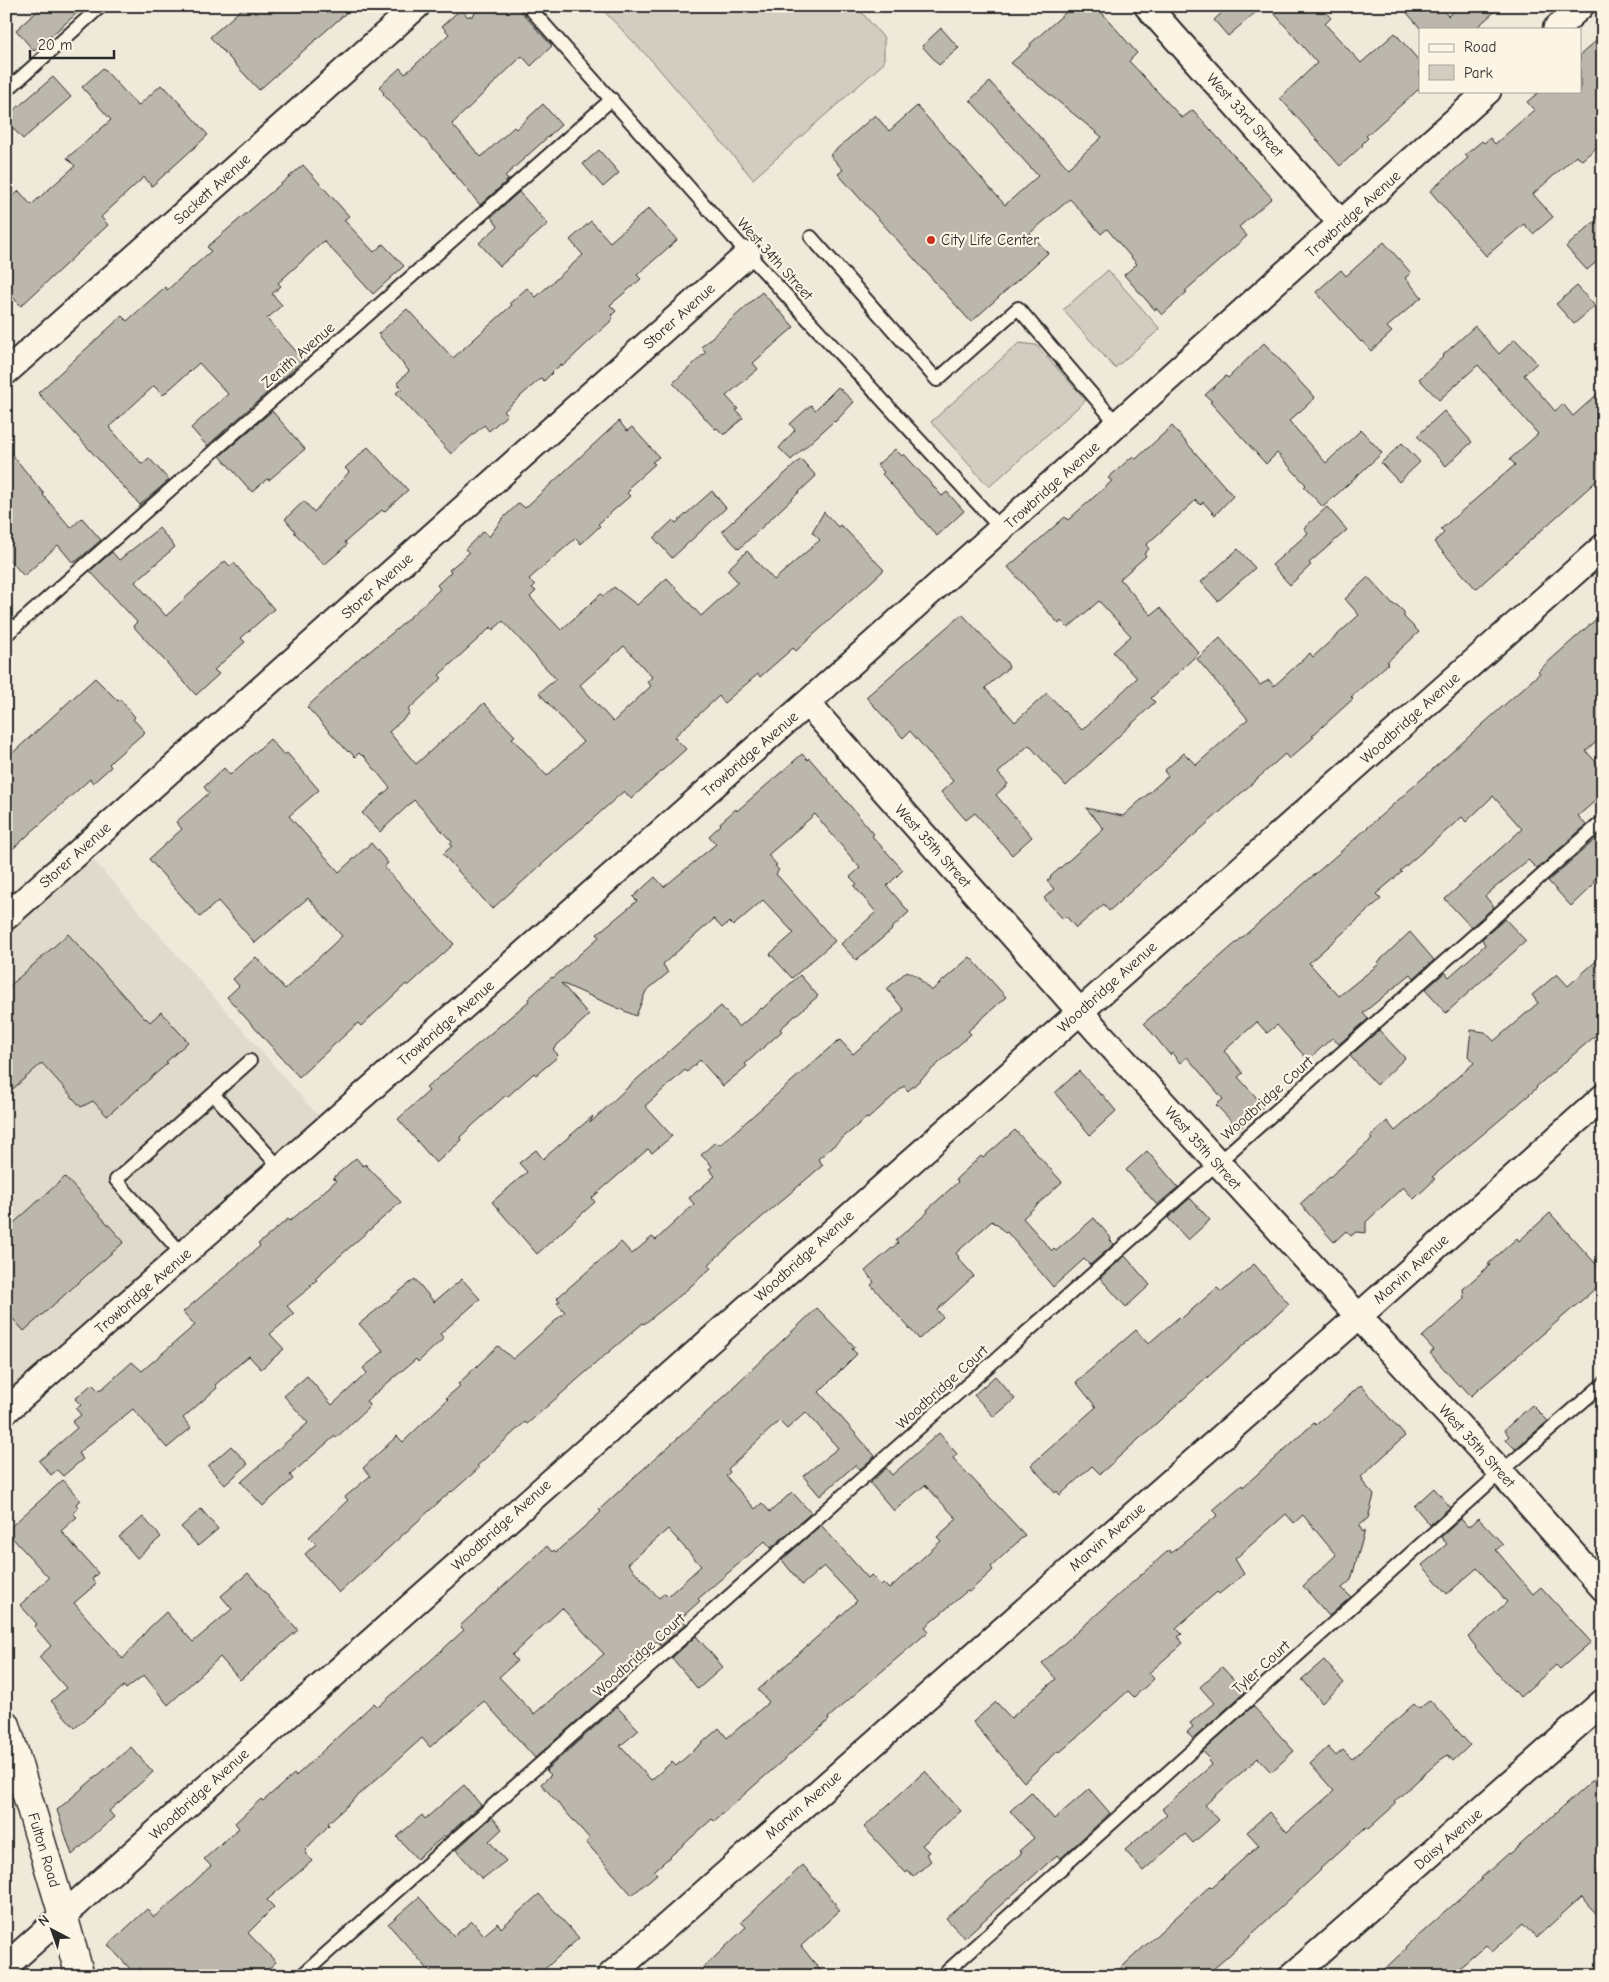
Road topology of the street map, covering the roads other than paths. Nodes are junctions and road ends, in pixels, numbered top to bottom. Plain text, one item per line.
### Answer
1 (101, 6) edge
2 (417, 6) edge
3 (528, 6) edge
4 (1147, 6) edge
5 (1581, 6) edge
6 (1557, 28) edge
7 (6, 91) edge
8 (1487, 92) edge
9 (612, 99) junction
10 (1342, 224) junction
11 (811, 237) dead end
12 (748, 254) junction
13 (6, 372) edge
14 (1118, 425) junction
15 (1002, 530) junction
16 (1603, 547) edge
17 (6, 635) edge
18 (807, 703) junction
19 (1603, 821) edge
20 (6, 917) edge
21 (1080, 1010) junction
22 (250, 1061) dead end
23 (213, 1094) junction
24 (1603, 1097) edge
25 (1218, 1164) junction
26 (281, 1169) junction
27 (184, 1255) junction
28 (1359, 1316) junction
29 (1603, 1384) edge
30 (6, 1411) edge
31 (1501, 1472) junction
32 (1603, 1588) edge
33 (1603, 1702) edge
34 (6, 1725) edge
35 (63, 1915) junction
36 (6, 1966) edge
37 (80, 1976) edge
38 (301, 1976) edge
39 (610, 1976) edge
40 (942, 1976) edge
41 (1292, 1976) edge

1 - 7 lane
2 - 13 street, Sackett Avenue
3 - 9 lane, West 34th Street
4 - 10 street, West 33rd Street
5 - 6 street
8 - 10 street, Trowbridge Avenue
9 - 12 lane, West 34th Street
9 - 17 lane, Zenith Avenue
10 - 14 street, Trowbridge Avenue
11 - 14 lane
12 - 15 lane, West 34th Street
12 - 20 street, Storer Avenue
14 - 15 street, Trowbridge Avenue
15 - 18 street, Trowbridge Avenue
16 - 21 street, Woodbridge Avenue
18 - 21 street, West 35th Street
18 - 26 street, Trowbridge Avenue
19 - 25 lane, Woodbridge Court
21 - 25 street, West 35th Street
21 - 35 street, Woodbridge Avenue
22 - 23 lane
23 - 26 lane
23 - 27 lane
24 - 28 street, Marvin Avenue
25 - 28 street, West 35th Street
25 - 38 lane, Woodbridge Court
26 - 27 street, Trowbridge Avenue
27 - 30 street, Trowbridge Avenue
28 - 31 street, West 35th Street
28 - 39 street, Marvin Avenue
29 - 31 lane, Tyler Court
31 - 32 street, West 35th Street
31 - 40 lane, Tyler Court
33 - 41 street, Daisy Avenue
34 - 35 main road, Fulton Road
35 - 36 street, Woodbridge Avenue
35 - 37 main road, Fulton Road

